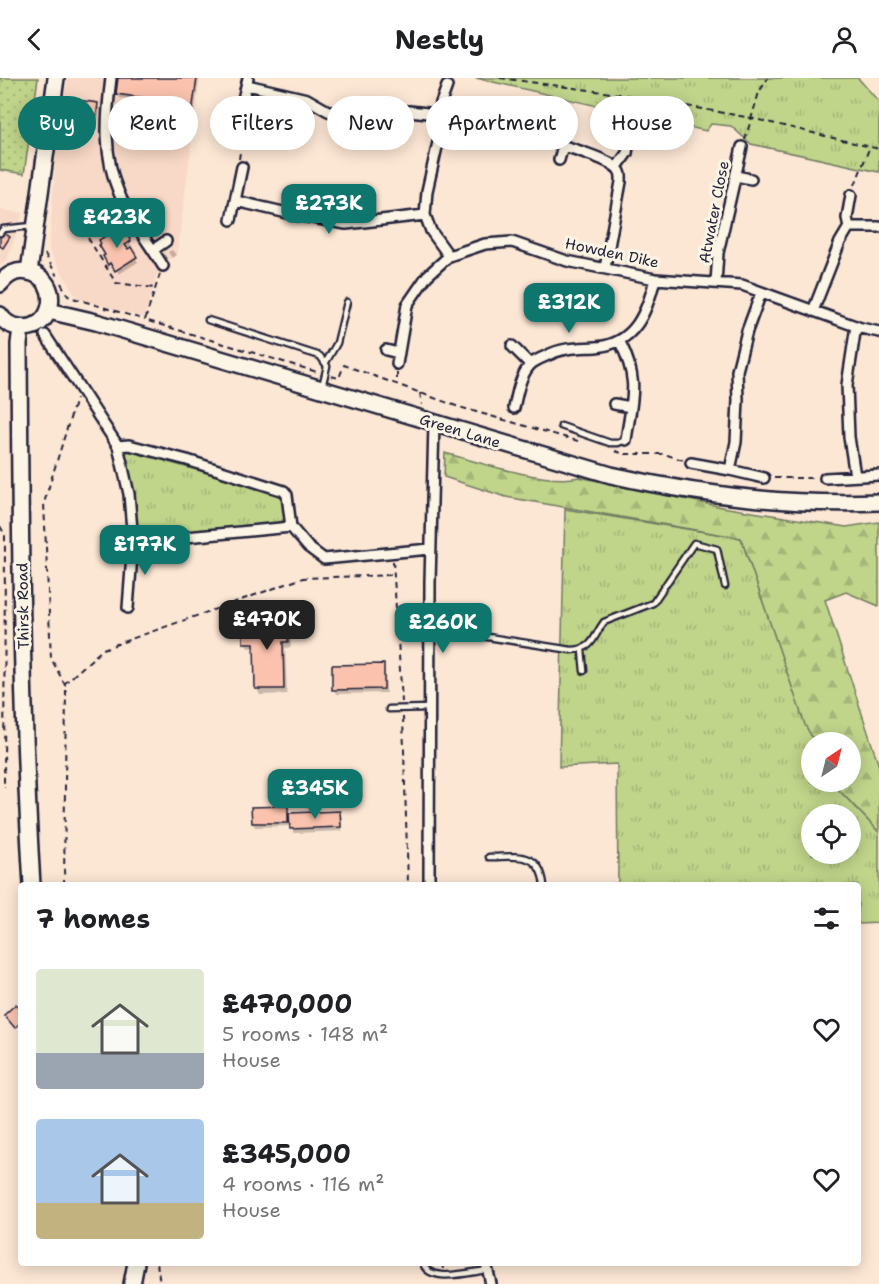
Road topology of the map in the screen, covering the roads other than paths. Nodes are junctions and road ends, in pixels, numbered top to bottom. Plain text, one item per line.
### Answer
1 (56, 78) edge
2 (111, 78) edge
3 (248, 82) edge
4 (447, 86) dead end
5 (443, 96) edge
6 (426, 113) edge
7 (742, 147) road end
8 (436, 150) edge
9 (562, 150) edge
10 (573, 150) edge
11 (628, 150) edge
12 (559, 159) dead end
13 (242, 167) road end
14 (617, 167) junction
15 (736, 176) junction
16 (751, 179) dead end
17 (851, 195) road end
18 (236, 201) junction
19 (425, 215) junction
20 (231, 220) dead end
21 (849, 227) junction
22 (879, 227) edge
23 (34, 232) junction
24 (0, 233) edge
25 (166, 241) dead end
26 (153, 250) junction
27 (449, 256) junction
28 (163, 266) road end
29 (605, 268) junction
30 (29, 272) junction
31 (1, 278) edge
32 (655, 279) junction
33 (716, 283) junction
34 (760, 293) junction
35 (346, 302) dead end
36 (813, 310) junction
37 (49, 311) junction
38 (0, 315) edge
39 (208, 320) dead end
40 (856, 326) junction
41 (21, 328) junction
42 (879, 332) edge
43 (45, 335) dead end
44 (620, 342) junction
45 (512, 346) dead end
46 (386, 350) dead end
47 (398, 353) junction
48 (326, 362) junction
49 (397, 364) dead end
50 (530, 364) junction
51 (324, 382) junction
52 (615, 404) dead end
53 (631, 407) junction
54 (514, 408) dead end
55 (434, 423) junction
56 (561, 426) dead end
57 (626, 440) joint
58 (118, 446) junction
59 (691, 463) road end
60 (730, 470) junction
61 (879, 475) edge
62 (855, 476) junction
63 (764, 478) road end
64 (825, 478) road end
65 (879, 502) edge
66 (291, 527) junction
67 (133, 542) junction
68 (430, 549) junction
69 (725, 586) dead end
70 (128, 608) dead end
71 (430, 628) junction
72 (582, 650) junction
73 (584, 671) dead end
74 (430, 708) junction
75 (389, 709) dead end
76 (489, 856) dead end
77 (32, 882) edge
78 (429, 882) edge
79 (544, 882) edge
80 (135, 1266) edge
81 (424, 1266) edge
82 (487, 1266) edge
83 (132, 1284) edge
84 (490, 1284) edge

1 - 23 main road
2 - 26 street
3 - 6 street
4 - 5 street
7 - 15 street, Atwater Close
8 - 19 street
9 - 12 street
10 - 14 street
11 - 14 street
13 - 18 street
14 - 29 street
15 - 16 street
15 - 33 street, Atwater Close
17 - 21 street
18 - 19 street
18 - 20 street
19 - 27 street
21 - 22 street
21 - 36 street
23 - 24 lane
23 - 30 main road
25 - 26 street
26 - 28 street
27 - 29 street, Howden Dike
27 - 47 street, Howden Dike
29 - 32 street, Howden Dike
30 - 31 main road
30 - 37 main road
32 - 33 street, Howden Dike
32 - 44 street
33 - 34 street, Howden Dike
34 - 36 street, Howden Dike
34 - 60 street
35 - 48 lane
36 - 40 street, Howden Dike
37 - 41 main road
37 - 51 main road, Green Lane
38 - 41 main road
39 - 48 lane
40 - 42 street, Howden Dike
40 - 62 street
41 - 77 main road, Thirsk Road
43 - 58 street
44 - 50 street
44 - 53 street
45 - 50 street
46 - 47 street
47 - 49 street, Howden Dike
48 - 51 lane
50 - 54 street
51 - 55 main road, Green Lane
52 - 53 street
53 - 57 street
55 - 65 main road, Green Lane
55 - 68 street
56 - 57 lane
58 - 66 street
58 - 67 street
59 - 60 street
60 - 63 street
61 - 62 street
62 - 64 street
66 - 67 street
66 - 68 street
67 - 70 street
68 - 71 street
69 - 72 lane
71 - 72 lane
71 - 74 street
72 - 73 lane
74 - 75 lane
74 - 78 street
76 - 79 lane
80 - 83 main road
81 - 82 lane
82 - 84 street

